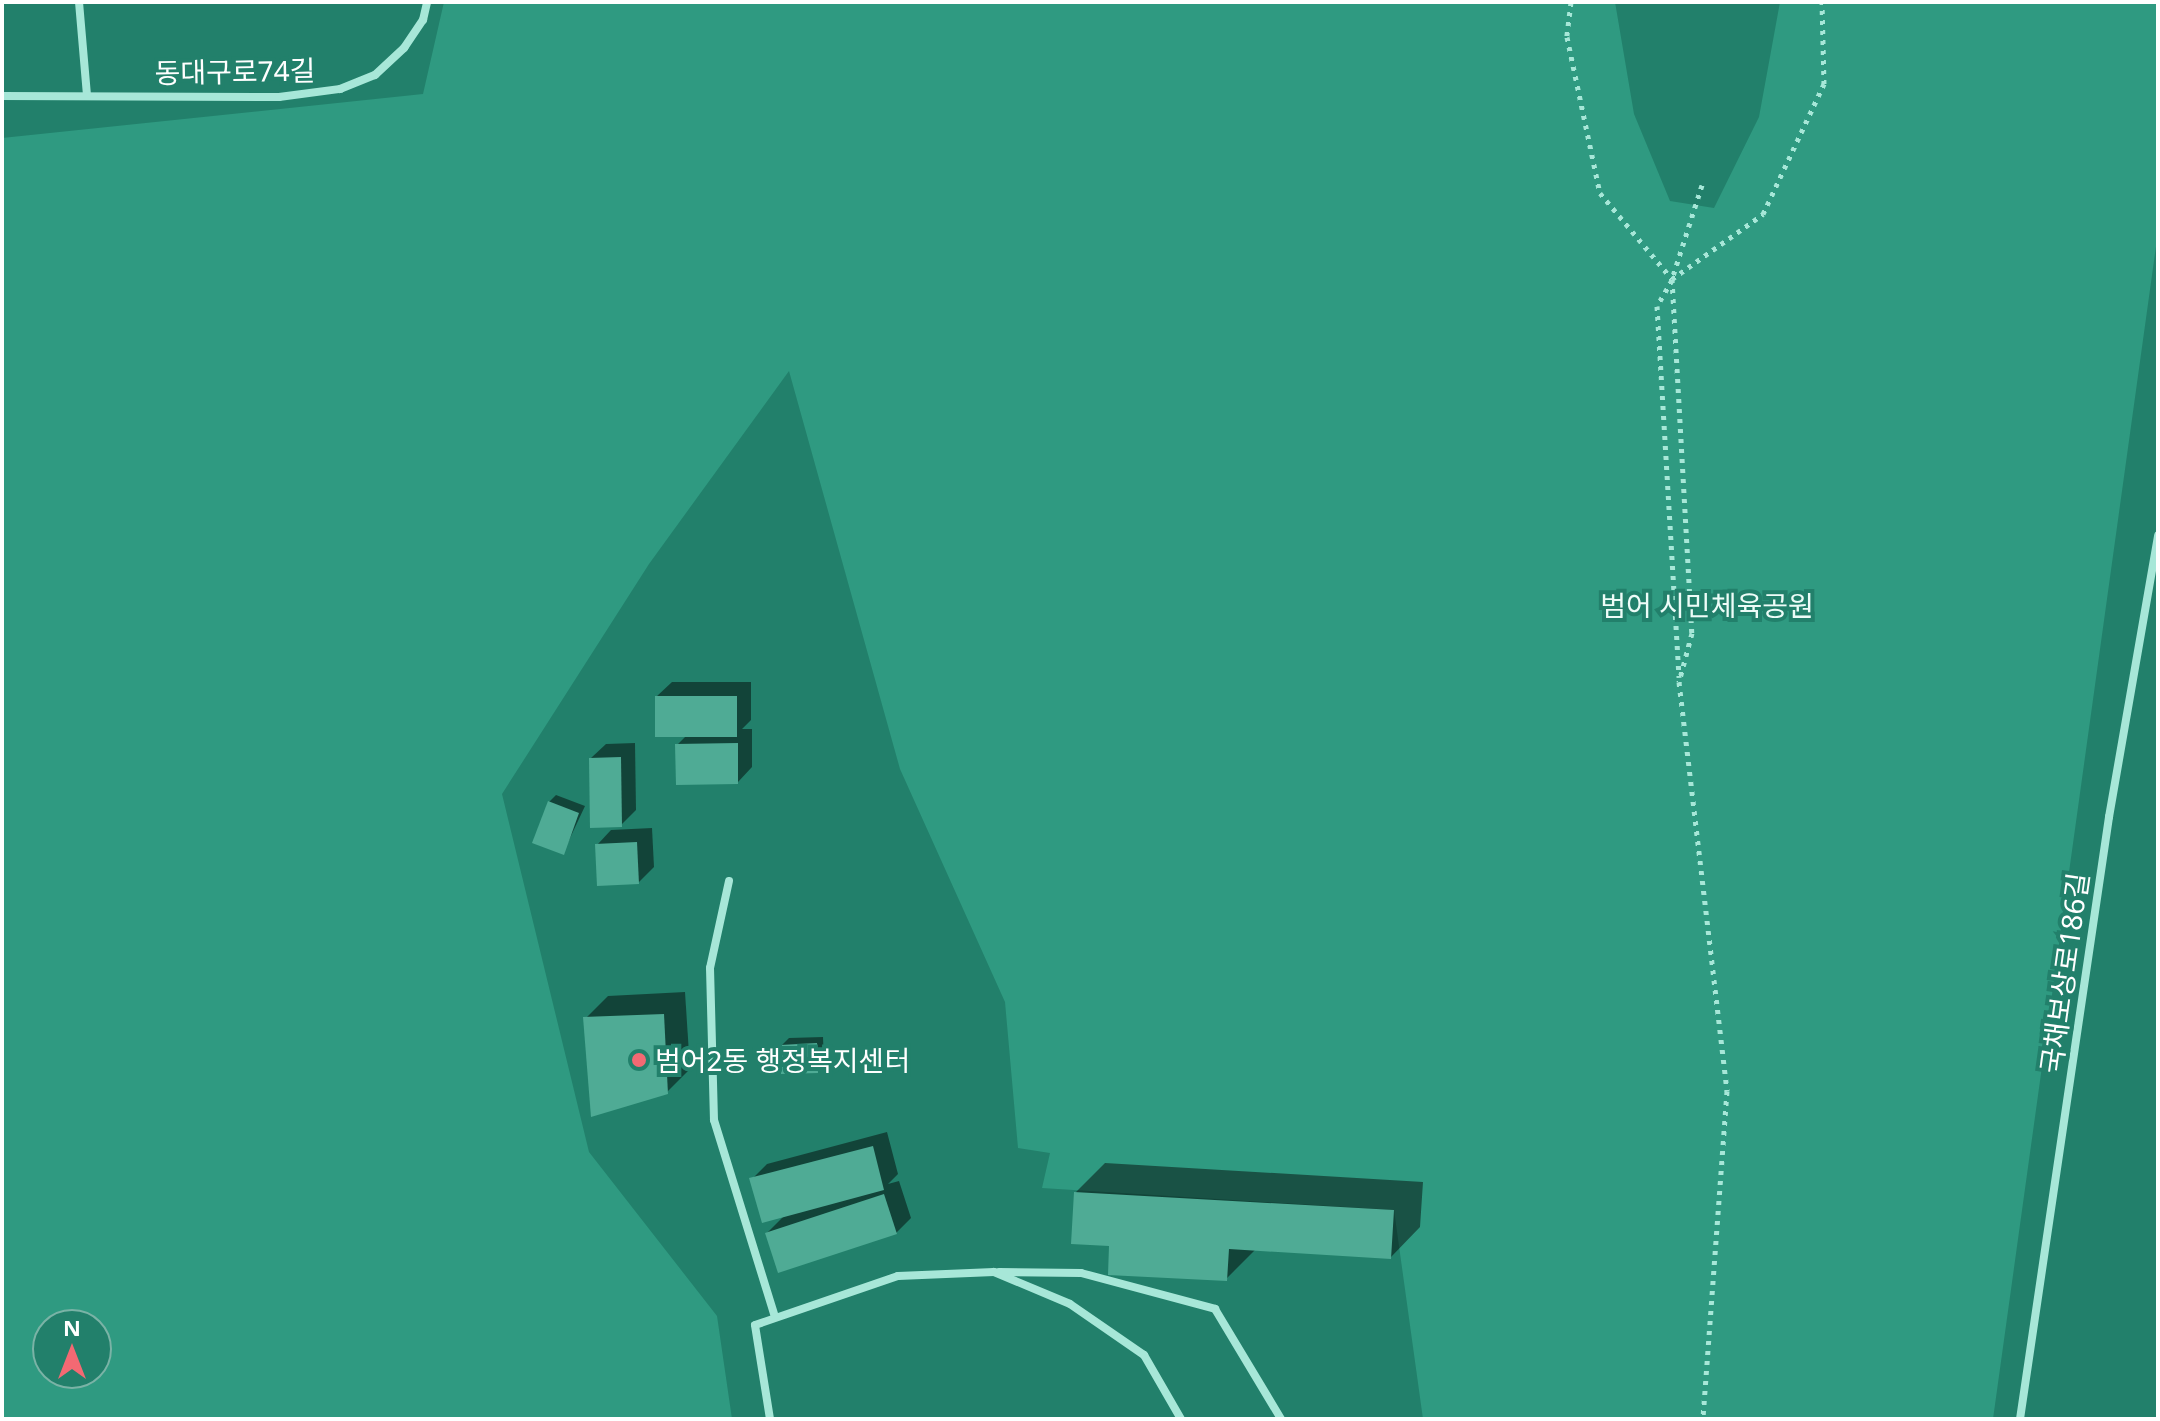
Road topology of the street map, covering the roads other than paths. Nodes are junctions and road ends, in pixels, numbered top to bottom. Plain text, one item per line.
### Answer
1 (79, 2) edge
2 (427, 2) edge
3 (87, 95) junction
4 (2, 96) edge
5 (2158, 535) edge
6 (729, 881) dead end
7 (994, 1272) junction
8 (775, 1317) junction
9 (770, 1419) edge
10 (1181, 1419) edge
11 (1281, 1419) edge
12 (2020, 1419) edge

1 - 3 street
2 - 3 street, 동대구로74길
3 - 4 street, 동대구로74길
5 - 12 street, 국채보상로186길
6 - 8 street
7 - 8 street
7 - 10 street
7 - 11 street
8 - 9 street

